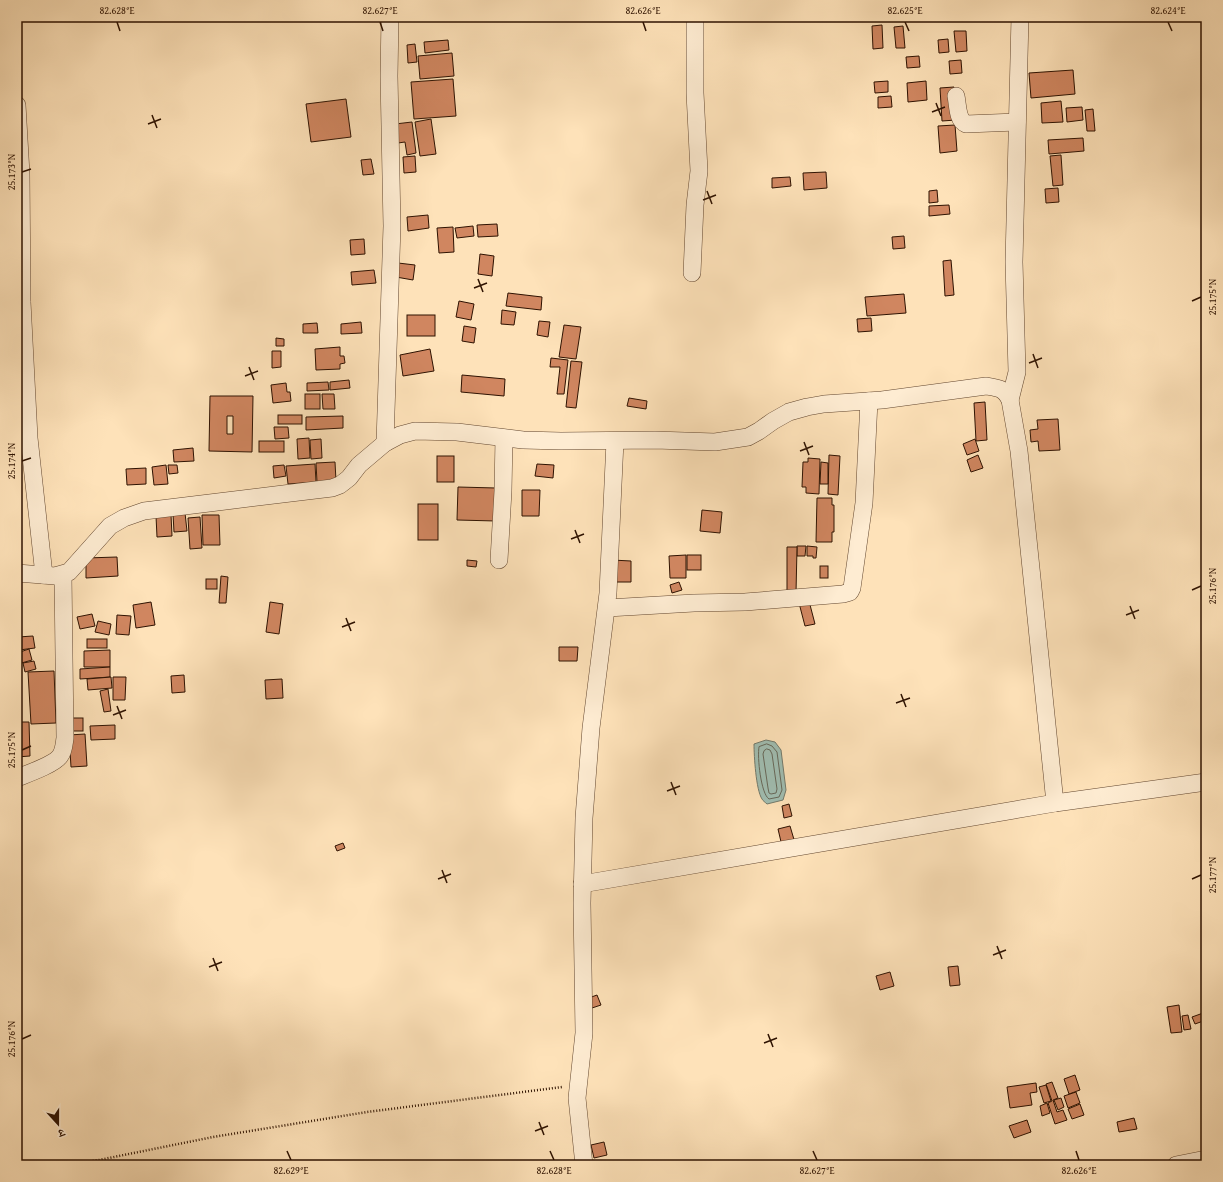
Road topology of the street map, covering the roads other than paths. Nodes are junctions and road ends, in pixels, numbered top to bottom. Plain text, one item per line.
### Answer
1 (390, 17) edge
2 (695, 17) edge
3 (1020, 17) edge
4 (956, 96) dead end
5 (17, 106) edge
6 (1017, 122) junction
7 (692, 274) dead end
8 (1010, 400) junction
9 (869, 401) junction
10 (504, 438) junction
11 (615, 441) junction
12 (385, 443) junction
13 (498, 560) dead end
14 (17, 572) edge
15 (44, 575) junction
16 (63, 575) junction
17 (607, 608) junction
18 (17, 778) edge
19 (1206, 782) edge
20 (1055, 803) junction
21 (582, 884) junction
22 (1206, 1159) edge
23 (584, 1165) edge
24 (1176, 1165) edge

1 - 12 street
2 - 7 street
3 - 6 street
4 - 6 street
5 - 15 street
6 - 8 street
8 - 9 street
8 - 20 street
9 - 11 street
9 - 17 street
10 - 11 street
10 - 12 street
10 - 13 street
11 - 17 street
12 - 16 street
14 - 15 street
15 - 16 street
16 - 18 street
17 - 21 street
19 - 20 street
20 - 21 street
21 - 23 street
22 - 24 street

